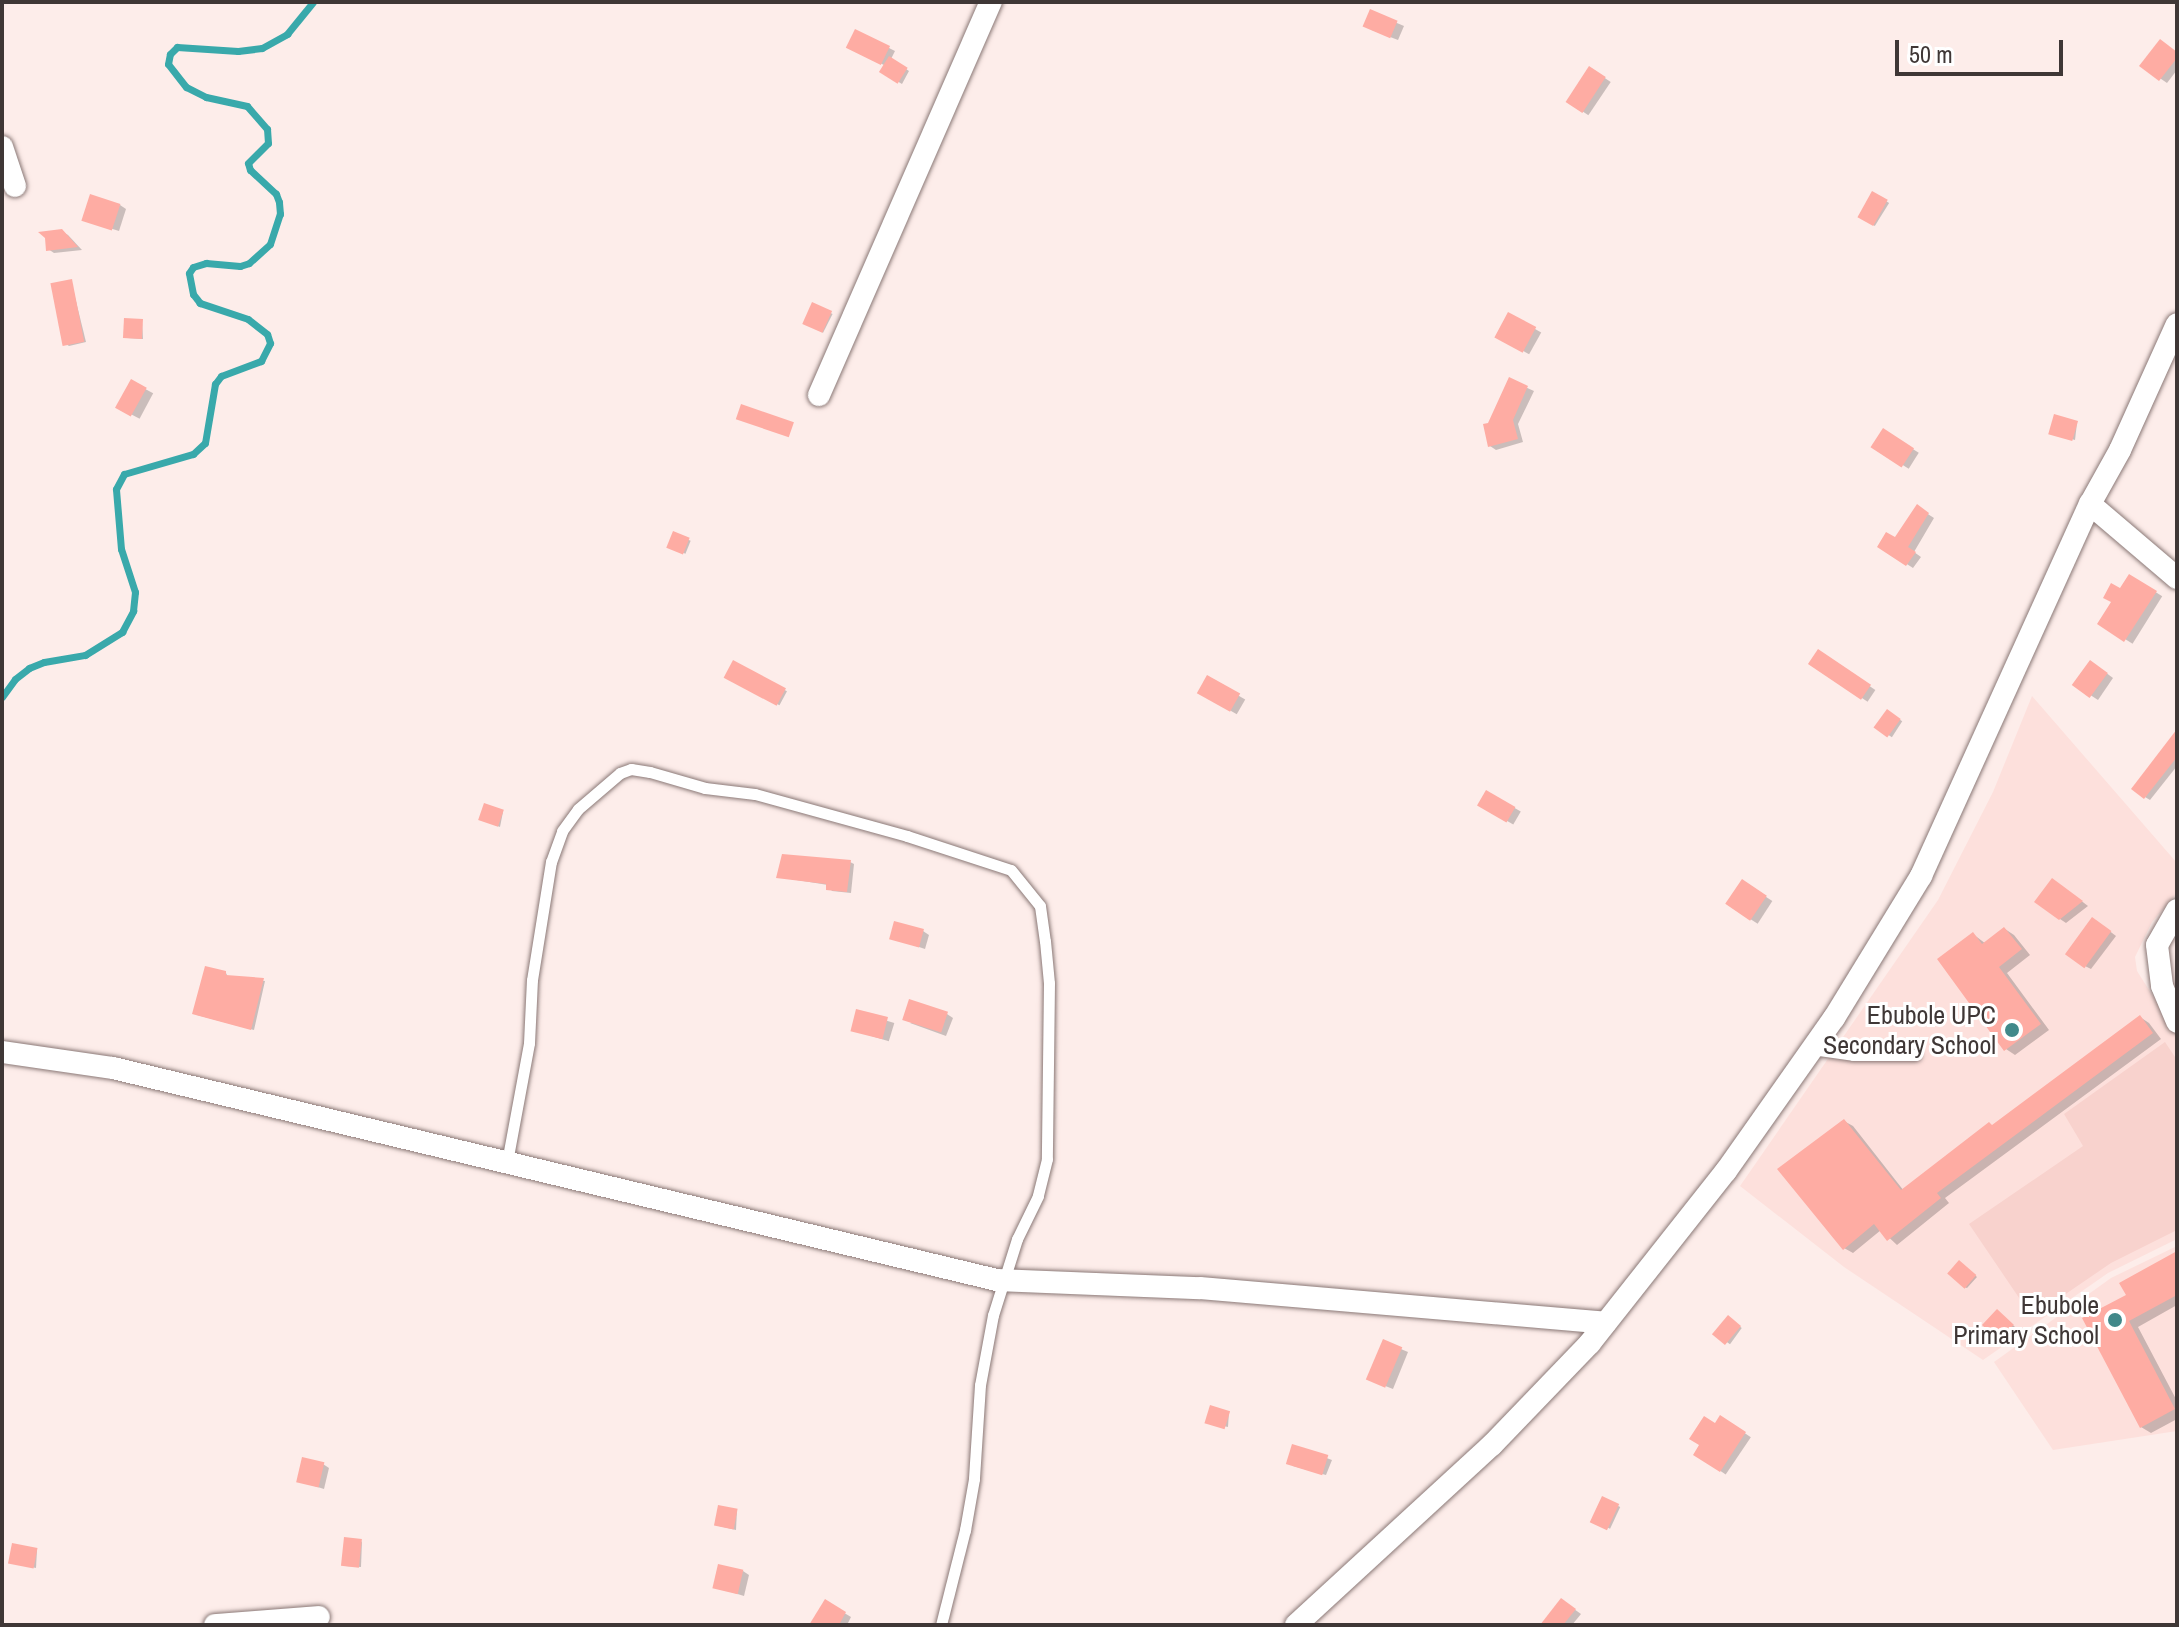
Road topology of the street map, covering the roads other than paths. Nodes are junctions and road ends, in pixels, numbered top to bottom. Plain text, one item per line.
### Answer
1 (991, 2) edge
2 (2, 147) edge
3 (15, 186) dead end
4 (2177, 324) edge
5 (819, 395) dead end
6 (2090, 504) junction
7 (2177, 578) edge
8 (2177, 910) edge
9 (2177, 1022) edge
10 (1811, 1049) junction
11 (2, 1052) edge
12 (1915, 1055) dead end
13 (507, 1162) junction
14 (1003, 1281) junction
15 (1605, 1323) junction
16 (319, 1617) dead end
17 (215, 1625) edge
18 (941, 1625) edge
19 (1296, 1625) edge

1 - 5 street
2 - 3 street
4 - 6 street
6 - 7 street
6 - 10 street
8 - 9 street
10 - 12 lane
10 - 15 street
11 - 13 street
13 - 14 street
13 - 14 lane
14 - 15 street
14 - 18 lane
15 - 19 street
16 - 17 street

